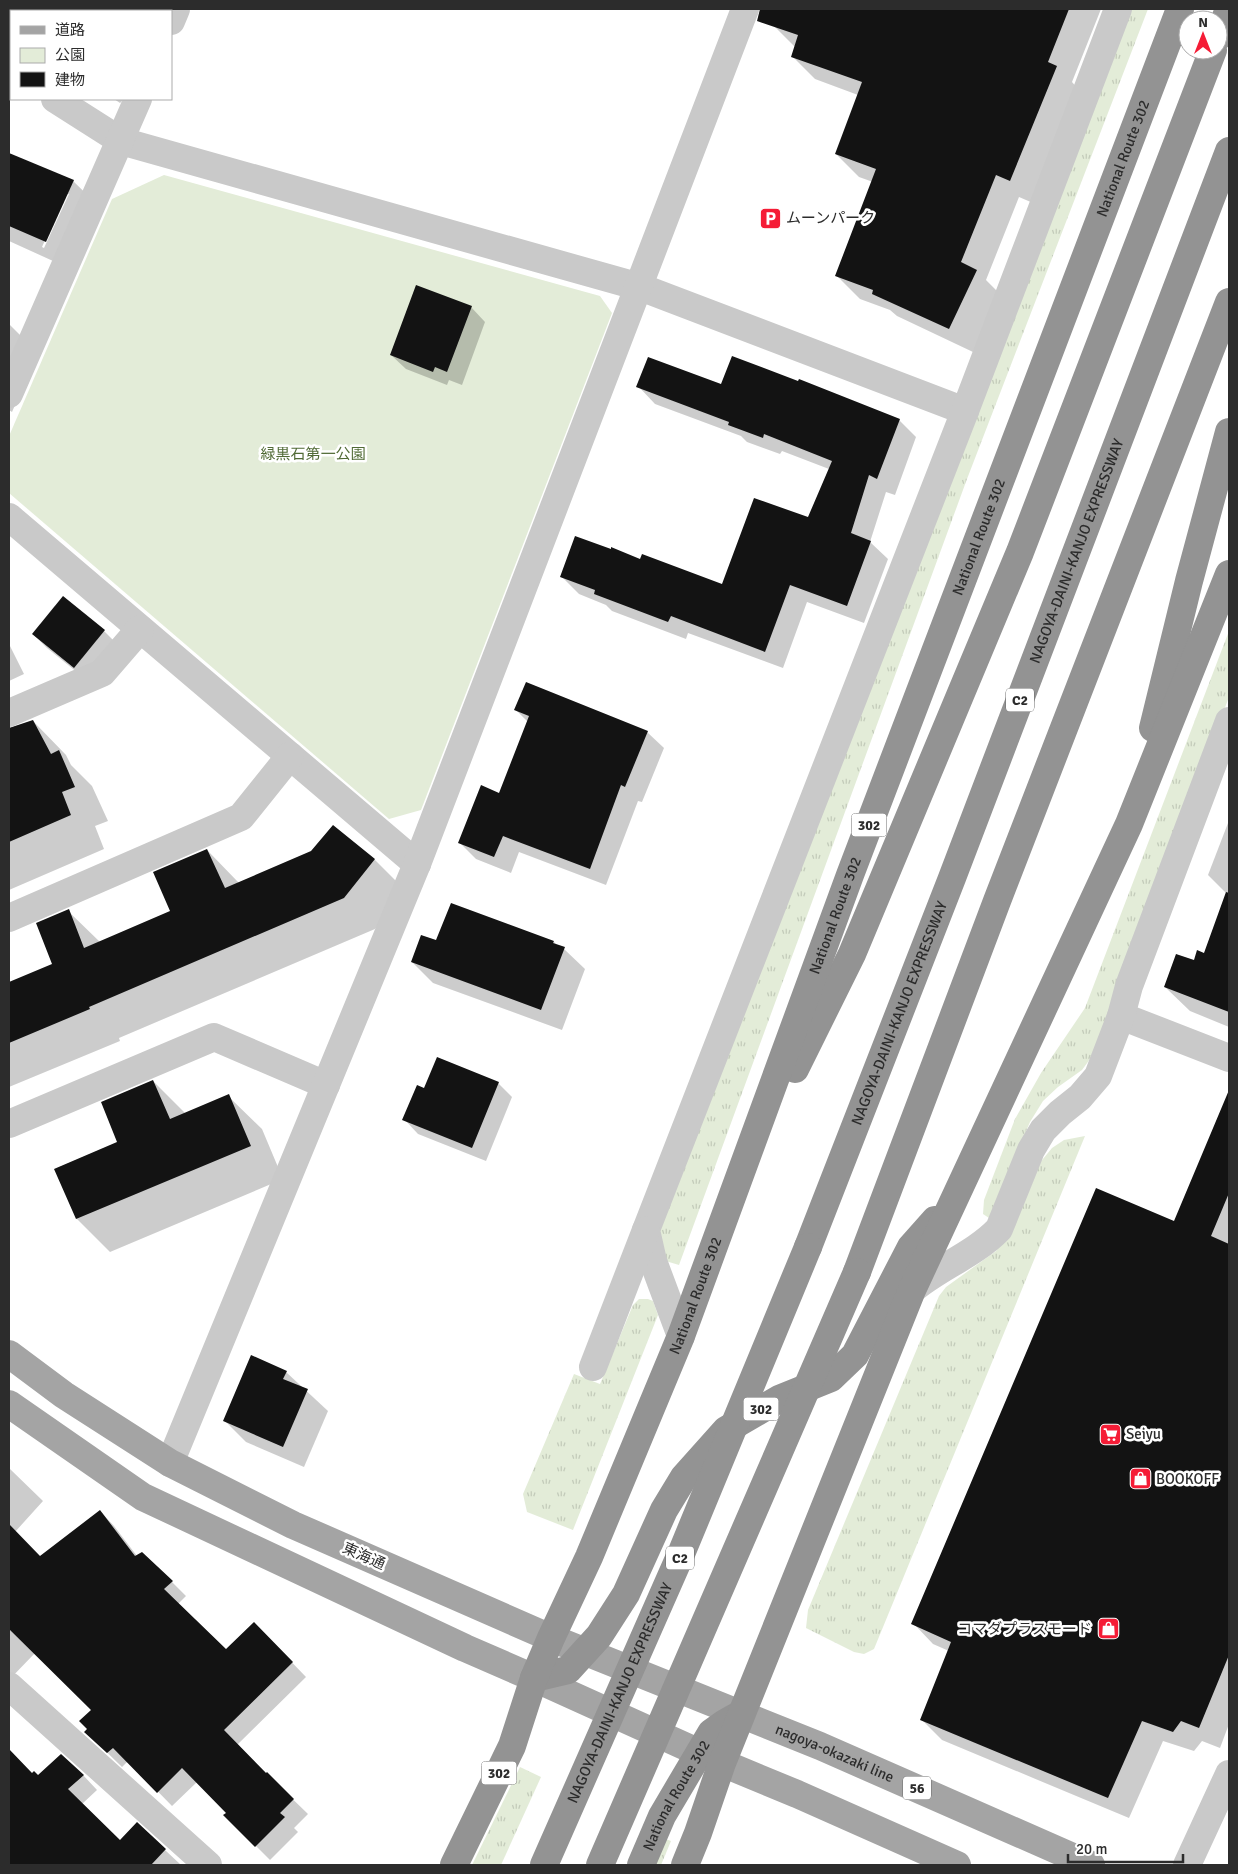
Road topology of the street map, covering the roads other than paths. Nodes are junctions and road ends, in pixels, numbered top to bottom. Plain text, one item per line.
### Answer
1 (746, 9) edge
2 (1118, 9) edge
3 (1180, 9) edge
4 (1209, 60) edge
5 (57, 100) edge
6 (138, 100) edge
7 (120, 140) junction
8 (1229, 151) edge
9 (640, 287) junction
10 (1229, 302) edge
11 (9, 394) edge
12 (966, 411) junction
13 (1229, 432) edge
14 (9, 517) edge
15 (1229, 574) edge
16 (140, 628) junction
17 (9, 713) edge
18 (1229, 721) edge
19 (290, 756) junction
20 (1130, 824) junction
21 (417, 864) junction
22 (9, 918) edge
23 (1121, 1016) junction
24 (1229, 1058) edge
25 (326, 1085) junction
26 (9, 1124) edge
27 (737, 1186) junction
28 (959, 1192) junction
29 (646, 1230) junction
30 (912, 1290) junction
31 (681, 1336) junction
32 (9, 1354) edge
33 (593, 1367) dead end
34 (9, 1404) edge
35 (170, 1463) junction
36 (551, 1638) junction
37 (586, 1652) junction
38 (534, 1678) junction
39 (9, 1686) edge
40 (742, 1714) junction
41 (710, 1758) junction
42 (1229, 1774) edge
43 (208, 1865) edge
44 (454, 1865) edge
45 (544, 1865) edge
46 (600, 1865) edge
47 (641, 1865) edge
48 (685, 1865) edge
49 (956, 1865) edge
50 (1091, 1865) edge
51 (1187, 1865) edge

1 - 9 street
2 - 12 street
3 - 27 highway, National Route 302 / 302
4 - 27 highway
5 - 7 street
6 - 7 street
7 - 9 street
7 - 11 street
8 - 45 highway, NAGOYA-DAINI-KANJO EXPRESSWAY / C2, bridge
9 - 12 street
9 - 21 street
10 - 46 highway, bridge
12 - 29 street
13 - 20 highway
14 - 16 street
15 - 20 highway, National Route 302 / 302
16 - 17 street
16 - 19 street
18 - 23 street
19 - 21 street
19 - 22 street
20 - 28 highway, National Route 302 / 302
21 - 25 street
23 - 24 street
23 - 30 street
25 - 26 street
25 - 35 street
27 - 31 highway, National Route 302 / 302
28 - 30 highway, National Route 302 / 302
28 - 37 highway, National Route 302 / 302
29 - 31 street
29 - 33 street
30 - 40 highway, National Route 302 / 302
31 - 36 highway, National Route 302 / 302
32 - 35 main road, 東海通
34 - 38 main road
35 - 36 main road, 東海通
36 - 37 main road, 東海通
36 - 38 highway, National Route 302 / 302
37 - 38 highway, National Route 302 / 302
37 - 40 main road, 東海通
38 - 41 main road
38 - 44 highway, National Route 302 / 302
39 - 43 street
40 - 41 highway, National Route 302 / 302
40 - 50 main road, nagoya-okazaki line / 56
41 - 47 highway, National Route 302 / 302
41 - 48 highway, National Route 302 / 302
41 - 49 main road
42 - 51 street

